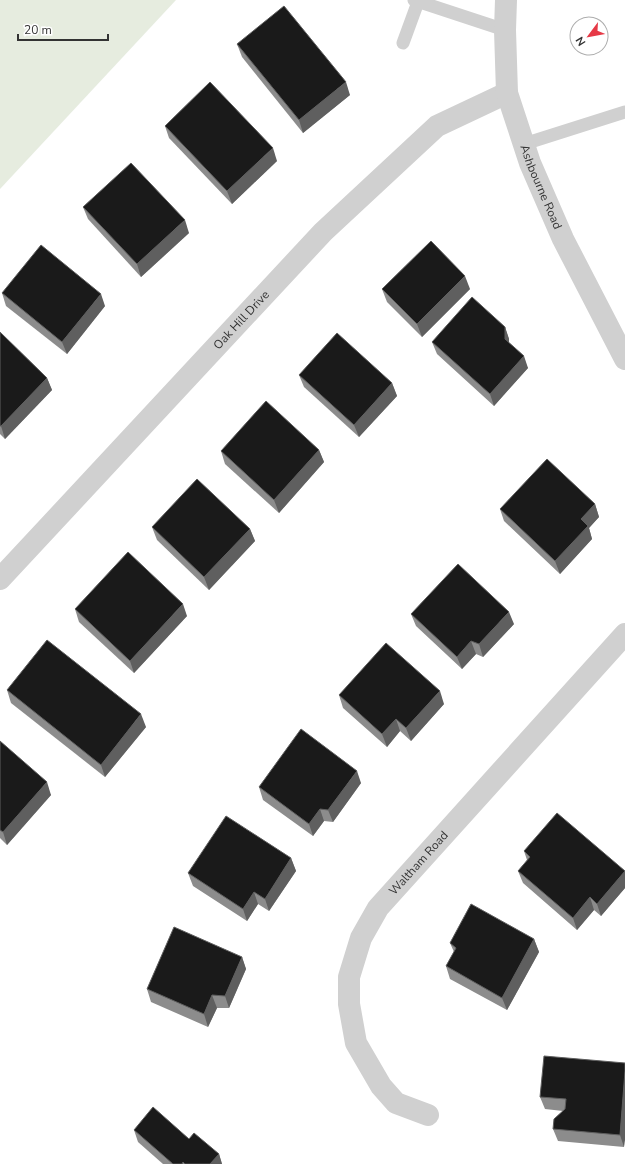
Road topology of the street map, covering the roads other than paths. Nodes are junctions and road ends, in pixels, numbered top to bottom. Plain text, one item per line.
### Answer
1 (506, 0) edge
2 (416, 1) edge
3 (505, 30) junction
4 (404, 43) dead end
5 (508, 93) junction
6 (625, 112) edge
7 (524, 144) junction
8 (625, 359) edge
9 (0, 579) edge
10 (625, 634) edge
11 (428, 1115) dead end

1 - 3 street, Ashbourne Road
2 - 3 lane
2 - 4 lane
3 - 5 street, Ashbourne Road
5 - 7 street, Ashbourne Road
5 - 9 street, Oak Hill Drive
6 - 7 lane
7 - 8 street, Ashbourne Road
10 - 11 street, Waltham Road

